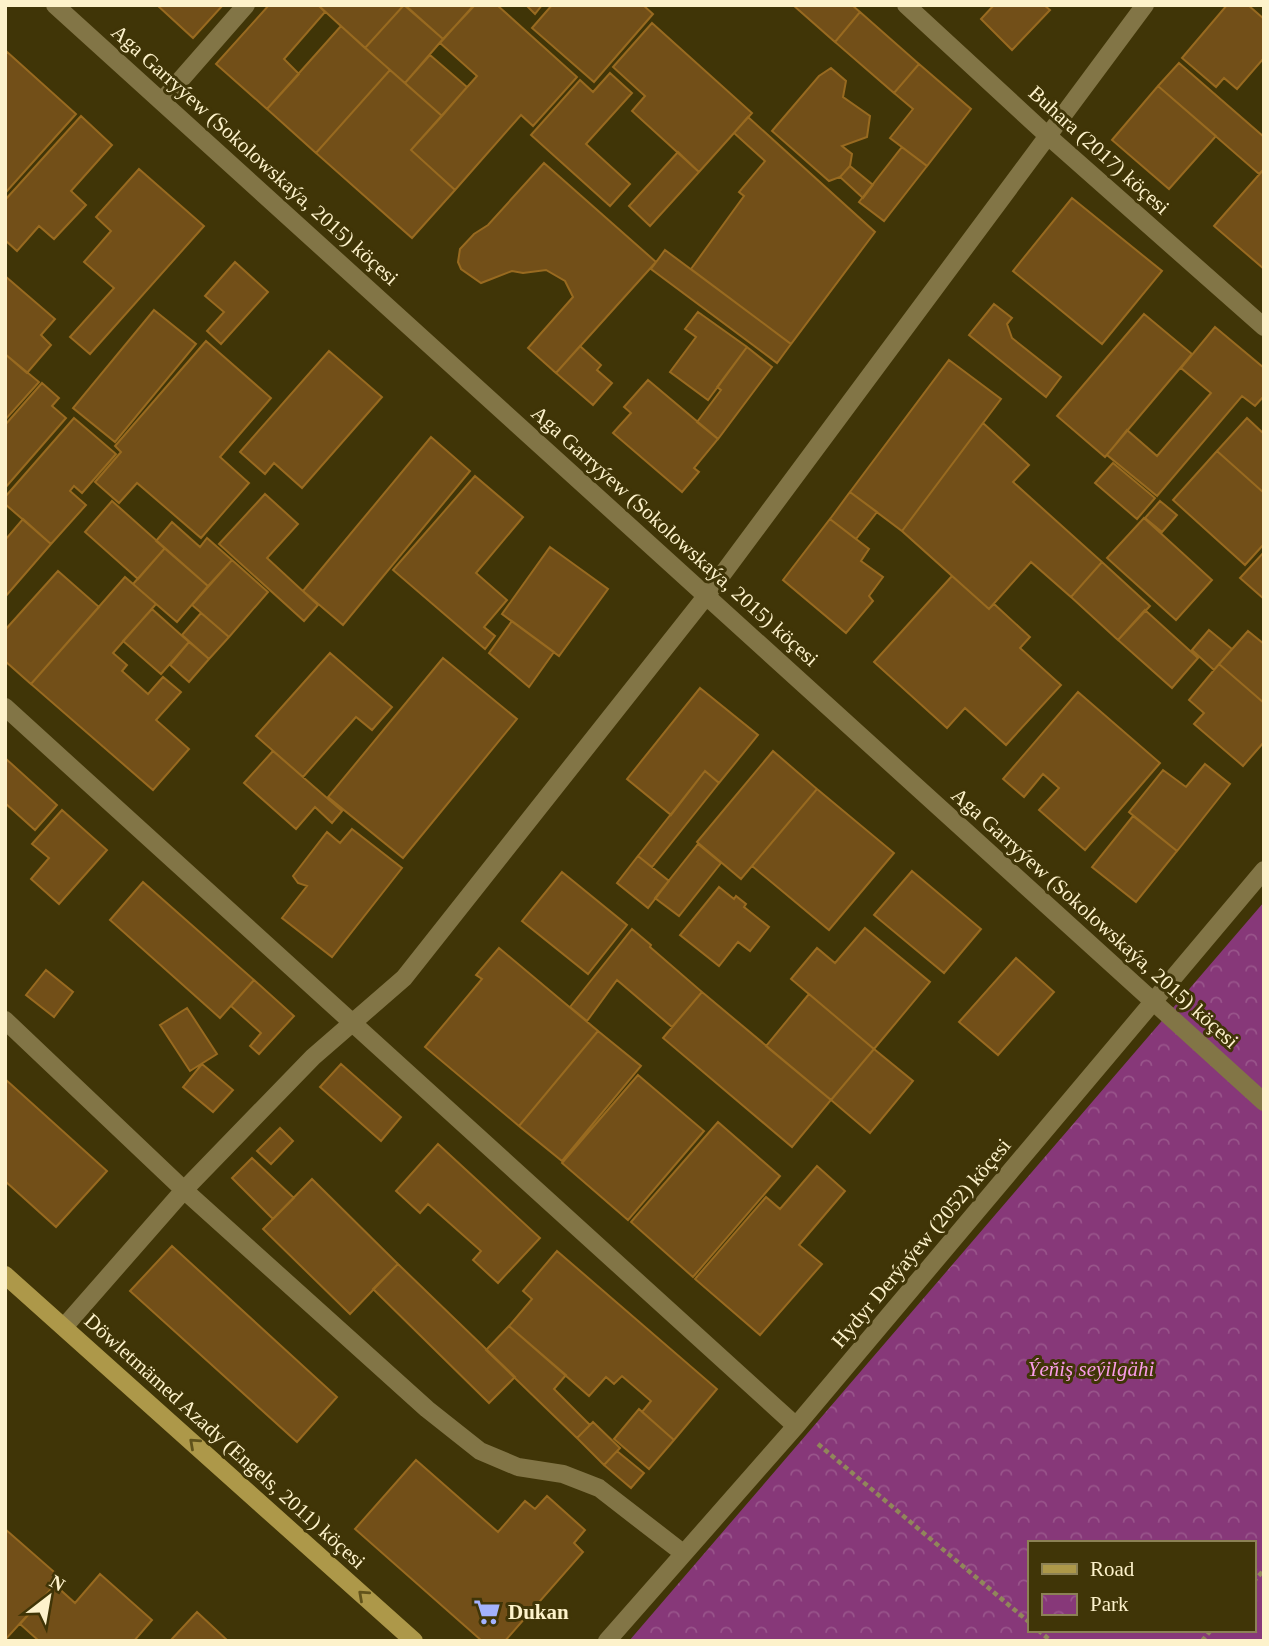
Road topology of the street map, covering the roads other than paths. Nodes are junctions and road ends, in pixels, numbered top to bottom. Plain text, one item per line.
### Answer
1 (55, 5) edge
2 (246, 5) edge
3 (905, 5) edge
4 (1145, 5) edge
5 (162, 101) junction
6 (1048, 135) junction
7 (1264, 327) edge
8 (707, 595) junction
9 (5, 707) edge
10 (1264, 870) edge
11 (1154, 1003) junction
12 (5, 1020) edge
13 (354, 1023) junction
14 (1264, 1102) edge
15 (184, 1190) junction
16 (5, 1275) edge
17 (64, 1327) junction
18 (796, 1426) junction
19 (683, 1553) junction
20 (414, 1641) edge
21 (607, 1641) edge

1 - 5 street, Aga Garryýew (Sokolowskaýa, 2015) köçesi
2 - 5 street
3 - 6 street, Buhara (2017) köçesi
4 - 6 street
5 - 8 street, Aga Garryýew (Sokolowskaýa, 2015) köçesi
6 - 7 street, Buhara (2017) köçesi
6 - 8 street
8 - 11 street, Aga Garryýew (Sokolowskaýa, 2015) köçesi
8 - 13 street
9 - 13 street
10 - 11 street, Hydyr Derýaýew (2052) köçesi
11 - 14 street, Aga Garryýew (Sokolowskaýa, 2015) köçesi
11 - 18 street, Hydyr Derýaýew (2052) köçesi
12 - 15 street
13 - 15 street
13 - 18 street
15 - 17 street
15 - 19 street
16 - 17 street, Döwletmämed Azady (Engels, 2011) köçesi
20 -> 17 street, Döwletmämed Azady (Engels, 2011) köçesi
18 - 19 street, Hydyr Derýaýew (2052) köçesi
19 - 21 street, Hydyr Derýaýew (2052) köçesi

